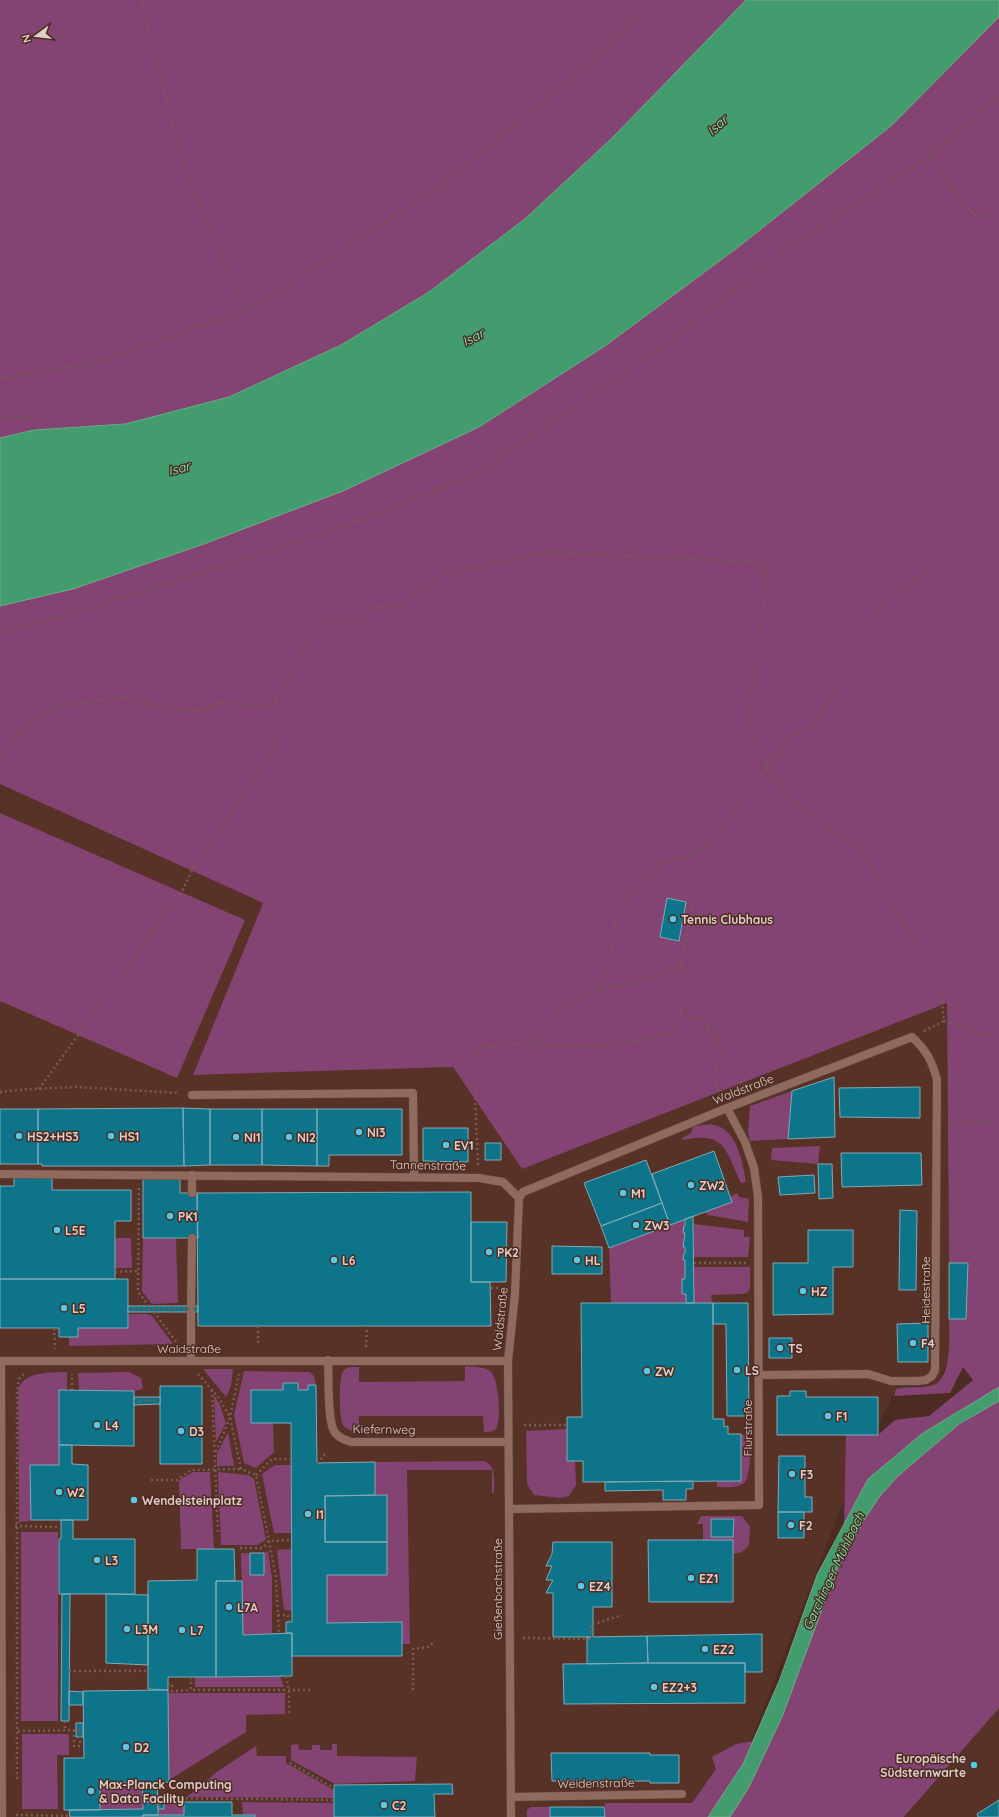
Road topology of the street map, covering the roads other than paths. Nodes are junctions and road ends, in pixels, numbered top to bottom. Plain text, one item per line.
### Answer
1 (912, 1037) joint
2 (192, 1095) road end
3 (728, 1108) junction
4 (0, 1174) edge
5 (192, 1175) junction
6 (414, 1177) junction
7 (192, 1193) dead end
8 (519, 1198) junction
9 (192, 1238) dead end
10 (191, 1360) junction
11 (328, 1360) junction
12 (1, 1361) edge
13 (508, 1361) junction
14 (759, 1375) junction
15 (508, 1442) junction
16 (509, 1509) junction
17 (682, 1794) dead end
18 (511, 1797) junction
19 (1, 1805) edge
20 (2, 1817) edge
21 (511, 1817) edge

1 - 3 lane, Waldstraße
1 - 14 lane, Heidestraße
2 - 6 lane
3 - 8 lane, Waldstraße
3 - 14 lane, Flurstraße
4 - 5 lane, Tannenstraße
5 - 6 lane, Tannenstraße
5 - 7 lane
6 - 8 lane, Tannenstraße
8 - 13 lane, Waldstraße
9 - 10 lane
10 - 11 lane, Waldstraße
10 - 12 lane, Waldstraße
11 - 13 lane, Waldstraße
11 - 15 lane, Kiefernweg
12 - 19 lane
13 - 15 lane, Gießenbachstraße
14 - 16 lane, Flurstraße
15 - 16 lane, Gießenbachstraße
16 - 18 lane, Gießenbachstraße
17 - 18 lane, Weidenstraße
18 - 21 lane, Gießenbachstraße
19 - 20 lane

